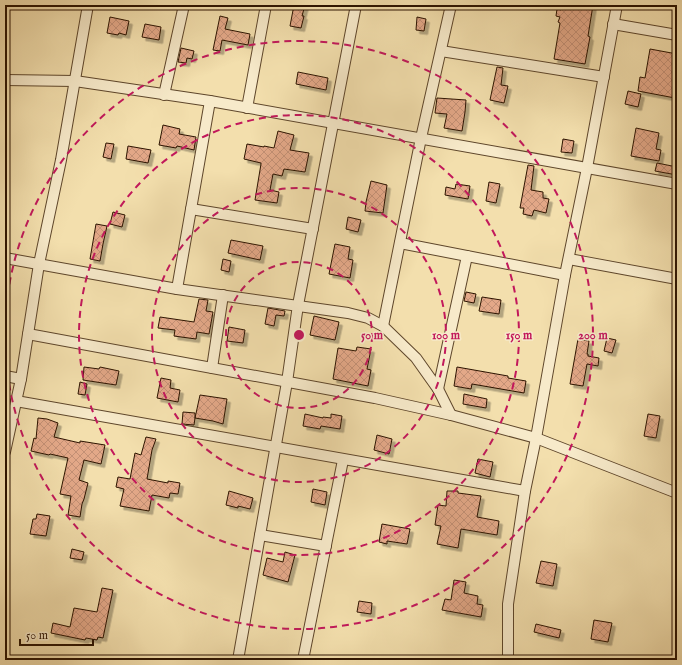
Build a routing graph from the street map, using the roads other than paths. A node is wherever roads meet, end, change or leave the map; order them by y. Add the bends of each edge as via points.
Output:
1 (88, 5) edge
2 (184, 5) edge
3 (266, 5) edge
4 (356, 5) edge
5 (451, 5) edge
6 (617, 5) edge
7 (613, 24) junction
8 (677, 35) edge
9 (441, 51) junction
10 (604, 77) junction
11 (5, 80) edge
12 (75, 81) junction
13 (164, 95) junction
14 (210, 101) junction
15 (247, 108) junction
16 (333, 123) junction
17 (421, 138) junction
18 (587, 168) junction
19 (677, 184) edge
20 (191, 209) junction
21 (312, 229) junction
22 (400, 243) junction
23 (467, 256) junction
24 (5, 258) edge
25 (568, 259) junction
26 (39, 264) junction
27 (565, 275) junction
28 (677, 279) edge
29 (178, 289) junction
30 (224, 296) junction
31 (298, 306) junction
32 (383, 326) junction
33 (28, 334) junction
34 (212, 368) junction
35 (5, 376) edge
36 (21, 379) junction
37 (287, 382) junction
38 (438, 389) junction
39 (16, 401) junction
40 (451, 415) junction
41 (536, 438) junction
42 (276, 447) junction
43 (5, 452) edge
44 (343, 460) junction
45 (524, 491) junction
46 (677, 493) edge
47 (260, 535) junction
48 (326, 546) junction
49 (238, 660) edge
50 (303, 660) edge
51 (508, 660) edge

1 - 12 street
2 - 13 street
3 - 15 street
4 - 16 street
5 - 9 street
6 - 7 street
7 - 8 street
7 - 10 street
9 - 10 street
9 - 17 street
10 - 18 street
11 - 12 street
12 - 13 street
12 - 26 street
13 - 14 street
14 - 15 street
14 - 20 street
15 - 16 street
16 - 17 street
16 - 21 street
17 - 18 street
17 - 22 street
18 - 19 street
18 - 25 street
20 - 21 street
20 - 29 street
21 - 31 street
22 - 23 street
22 - 32 street
23 - 27 street
23 - 38 street
24 - 26 street
25 - 27 street
25 - 28 street
26 - 29 street
26 - 33 street
27 - 41 street
29 - 30 street
30 - 31 street
30 - 34 street
31 - 32 street via 348,313 368,318
31 - 37 street
32 - 38 street via 416,358
33 - 34 street
33 - 36 street
34 - 37 street
35 - 36 street
36 - 39 street
37 - 40 street
37 - 42 street
38 - 40 street
39 - 42 street
39 - 43 street
40 - 41 street
41 - 45 street
41 - 46 street
42 - 44 street
42 - 47 street
44 - 45 street
44 - 48 street
45 - 51 street via 508,604
47 - 48 street
47 - 49 street
48 - 50 street

